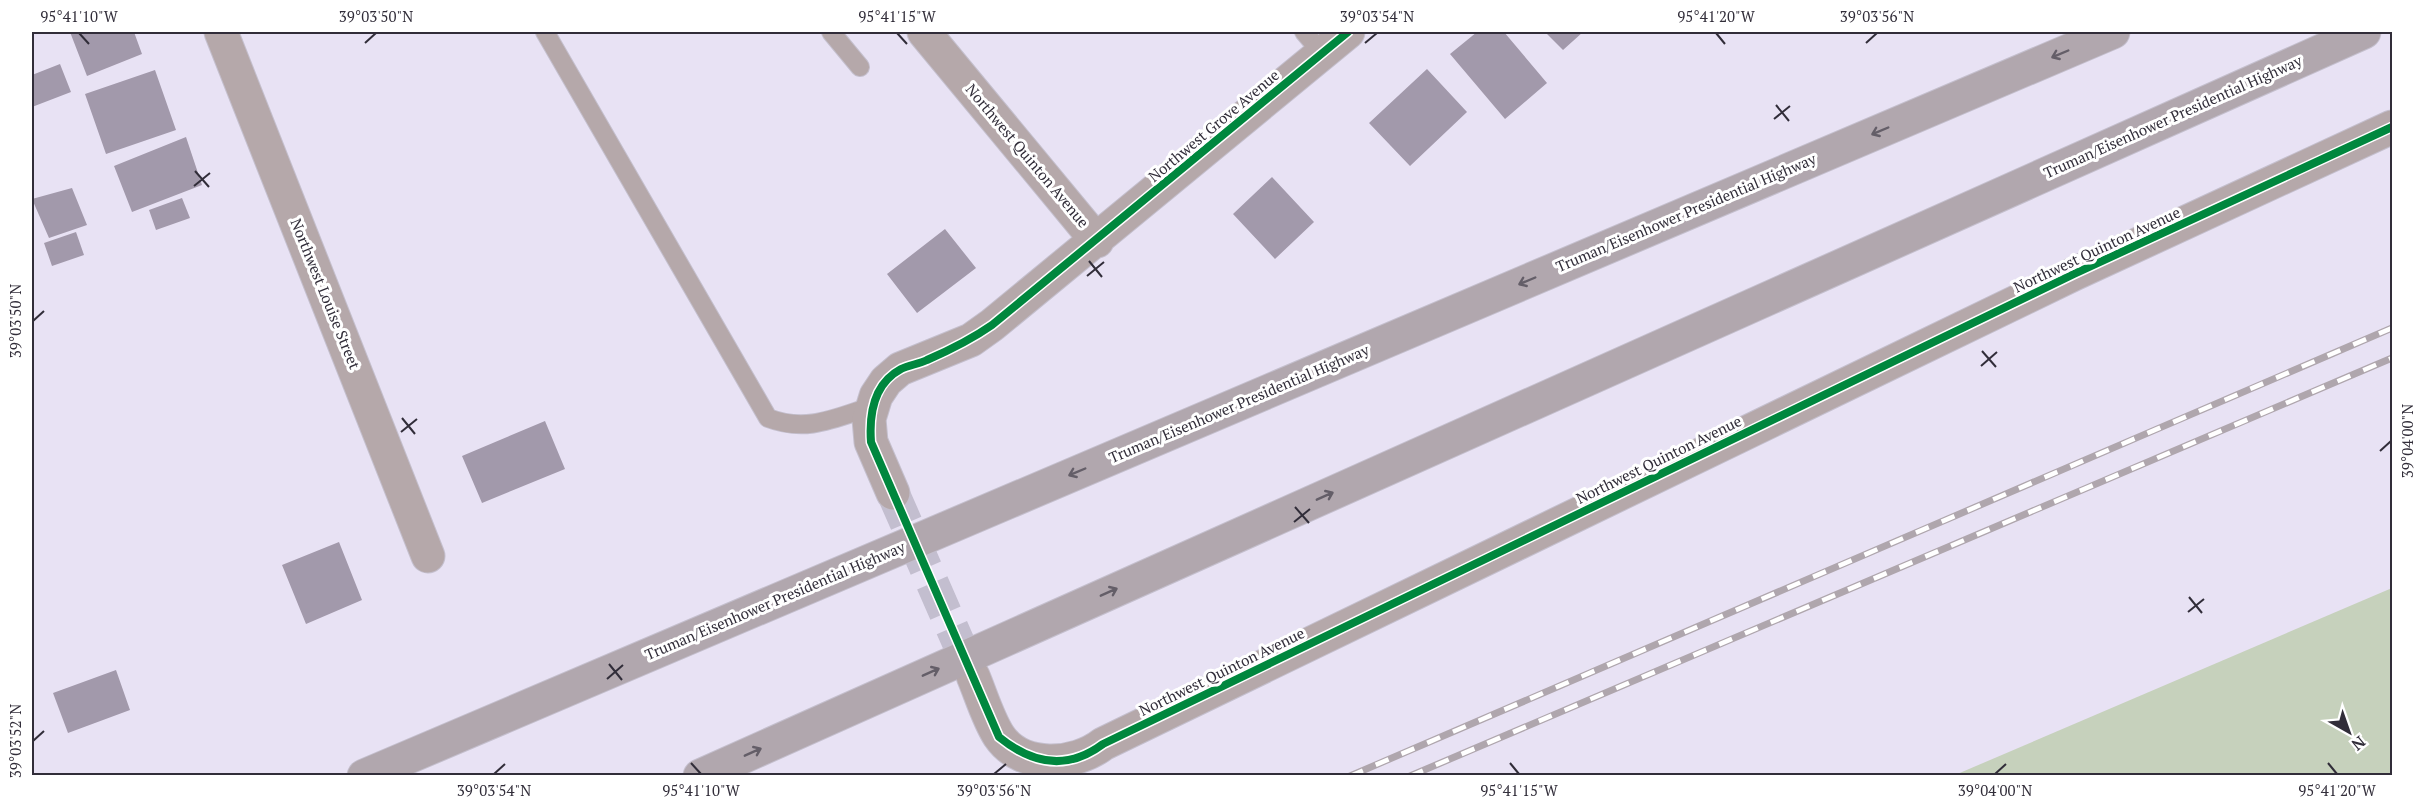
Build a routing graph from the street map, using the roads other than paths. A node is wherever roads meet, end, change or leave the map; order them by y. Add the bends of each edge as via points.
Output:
1 (221, 32) edge
2 (545, 32) edge
3 (831, 32) edge
4 (924, 32) edge
5 (1348, 32) edge
6 (2114, 32) edge
7 (2364, 32) edge
8 (1313, 42) edge
9 (860, 67) dead end
10 (2392, 127) edge
11 (1097, 241) junction
12 (873, 406) junction
13 (893, 493) tunnel mouth
14 (428, 556) dead end
15 (973, 676) tunnel mouth
16 (364, 776) edge
17 (700, 776) edge

1 - 14 street, Northwest Louise Street
2 - 12 lane via 768,418 786,425 808,426
3 - 9 lane
4 - 11 street, Northwest Quinton Avenue
5 - 8 street, Northwest Grove Avenue
6 -> 16 highway, Truman/Eisenhower Presidential Highway
17 -> 7 highway, Truman/Eisenhower Presidential Highway
8 - 11 street, Northwest Grove Avenue
10 - 15 street, Northwest Quinton Avenue via 2053,285 1093,752 1069,760 1037,760 1017,751 999,737
11 - 12 street, Northwest Quinton Avenue via 978,335 900,369 886,381
12 - 13 street, Northwest Quinton Avenue via 869,419 871,442

